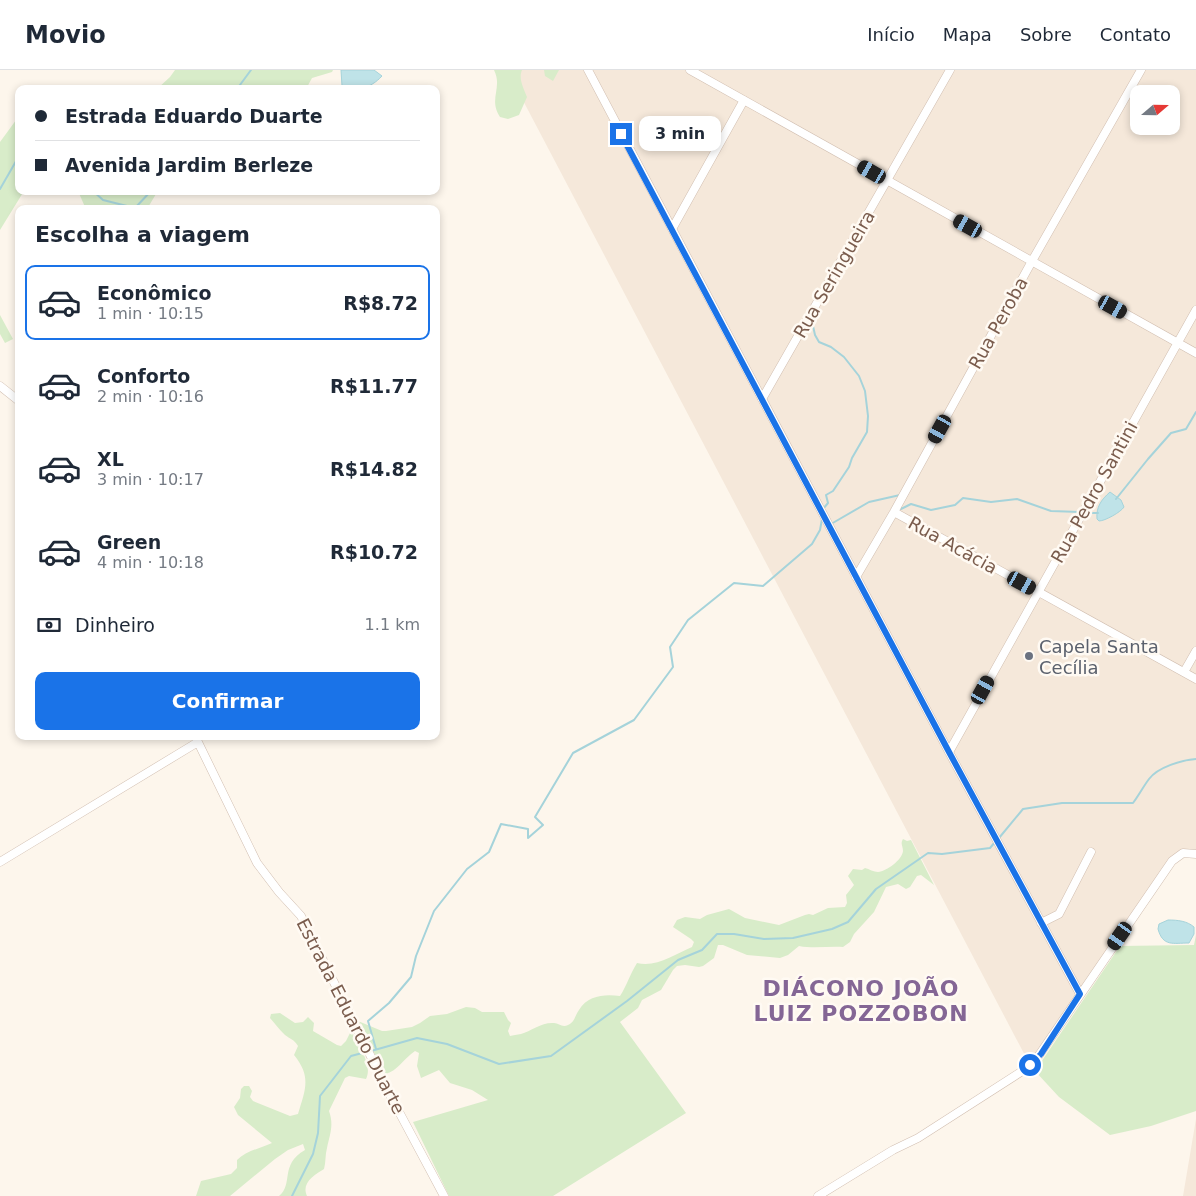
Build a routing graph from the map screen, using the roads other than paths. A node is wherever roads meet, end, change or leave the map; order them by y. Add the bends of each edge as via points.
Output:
1 (588, 70) edge
2 (690, 70) edge
3 (950, 70) edge
4 (1141, 70) edge
5 (744, 100) junction
6 (888, 180) junction
7 (672, 229) junction
8 (1032, 261) junction
9 (1196, 310) edge
10 (1178, 343) junction
11 (1196, 353) edge
12 (0, 386) edge
13 (15, 398) edge
14 (762, 399) junction
15 (894, 512) junction
16 (856, 577) junction
17 (1038, 592) junction
18 (1196, 651) edge
19 (1184, 672) junction
20 (1196, 679) edge
21 (194, 740) edge
22 (196, 740) edge
23 (949, 752) junction
24 (1091, 852) dead end
25 (1196, 854) edge
26 (0, 862) edge
27 (1041, 923) junction
28 (1080, 994) junction
29 (444, 1196) edge
30 (818, 1196) edge

1 - 7 street
2 - 5 street
3 - 6 street, Rua Seringueira
4 - 8 street, Rua Peroba
5 - 6 street
5 - 7 street
6 - 8 street
6 - 14 street, Rua Seringueira
7 - 14 street
8 - 10 street
8 - 15 street, Rua Peroba
9 - 10 street, Rua Pedro Santini
10 - 11 street
10 - 17 street, Rua Pedro Santini
12 - 13 street
14 - 16 street
15 - 16 street, Rua Peroba
15 - 17 street, Rua Acácia
16 - 23 street
17 - 19 street, Rua Acácia
17 - 23 street, Rua Pedro Santini
18 - 19 street
19 - 20 street, Rua Acácia
21 - 26 street
22 - 29 street, Estrada Eduardo Duarte via 257,863 301,916
23 - 27 street
24 - 27 street via 1059,914
25 - 28 street via 1183,853 1172,861
27 - 28 street
28 - 30 street via 1041,1054 1027,1068 918,1138

